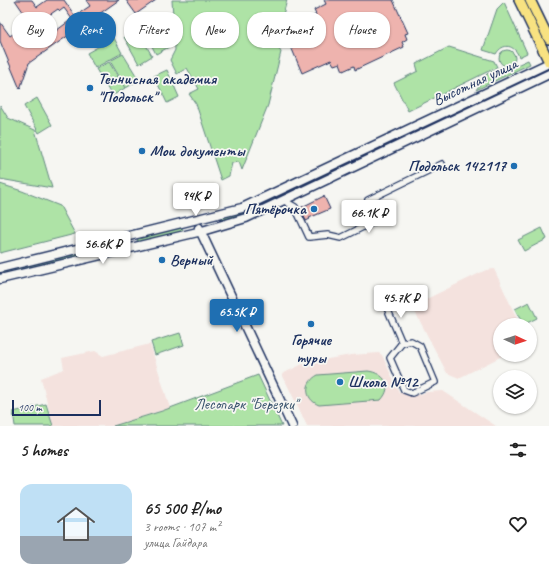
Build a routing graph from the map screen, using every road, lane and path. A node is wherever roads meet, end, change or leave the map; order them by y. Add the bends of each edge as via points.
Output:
1 (519, 0) edge
2 (530, 0) edge
3 (549, 39) edge
4 (549, 63) edge
5 (549, 74) edge
6 (414, 126) junction
7 (418, 135) junction
8 (442, 164) dead end
9 (305, 179) junction
10 (309, 187) junction
11 (283, 200) junction
12 (212, 216) junction
13 (186, 223) junction
14 (202, 231) junction
15 (124, 238) junction
16 (127, 249) junction
17 (0, 268) edge
18 (0, 279) edge
19 (384, 301) dead end
20 (402, 343) junction
21 (292, 426) edge

1 - 4 main road
2 - 3 main road
4 - 6 street, Высотная улица
5 - 7 street, Высотная улица
6 - 7 street
6 - 9 street, Высотная улица
7 - 10 street, Высотная улица
8 - 11 street via 368,200 377,220 341,238 328,235 309,237 295,207
9 - 10 street
9 - 12 street, Высотная улица via 242,208
10 - 11 street, Высотная улица
11 - 14 street, Высотная улица via 246,218
12 - 13 street, Высотная улица
12 - 14 street via 206,220
13 - 14 street via 193,224
13 - 15 street, Высотная улица
14 - 16 street, Высотная улица
14 - 21 street
15 - 16 street
15 - 17 street, Высотная улица
16 - 18 street, Высотная улица
19 - 20 street
20 - 20 street via 410,342 420,346 435,382 412,393 404,390 390,358

